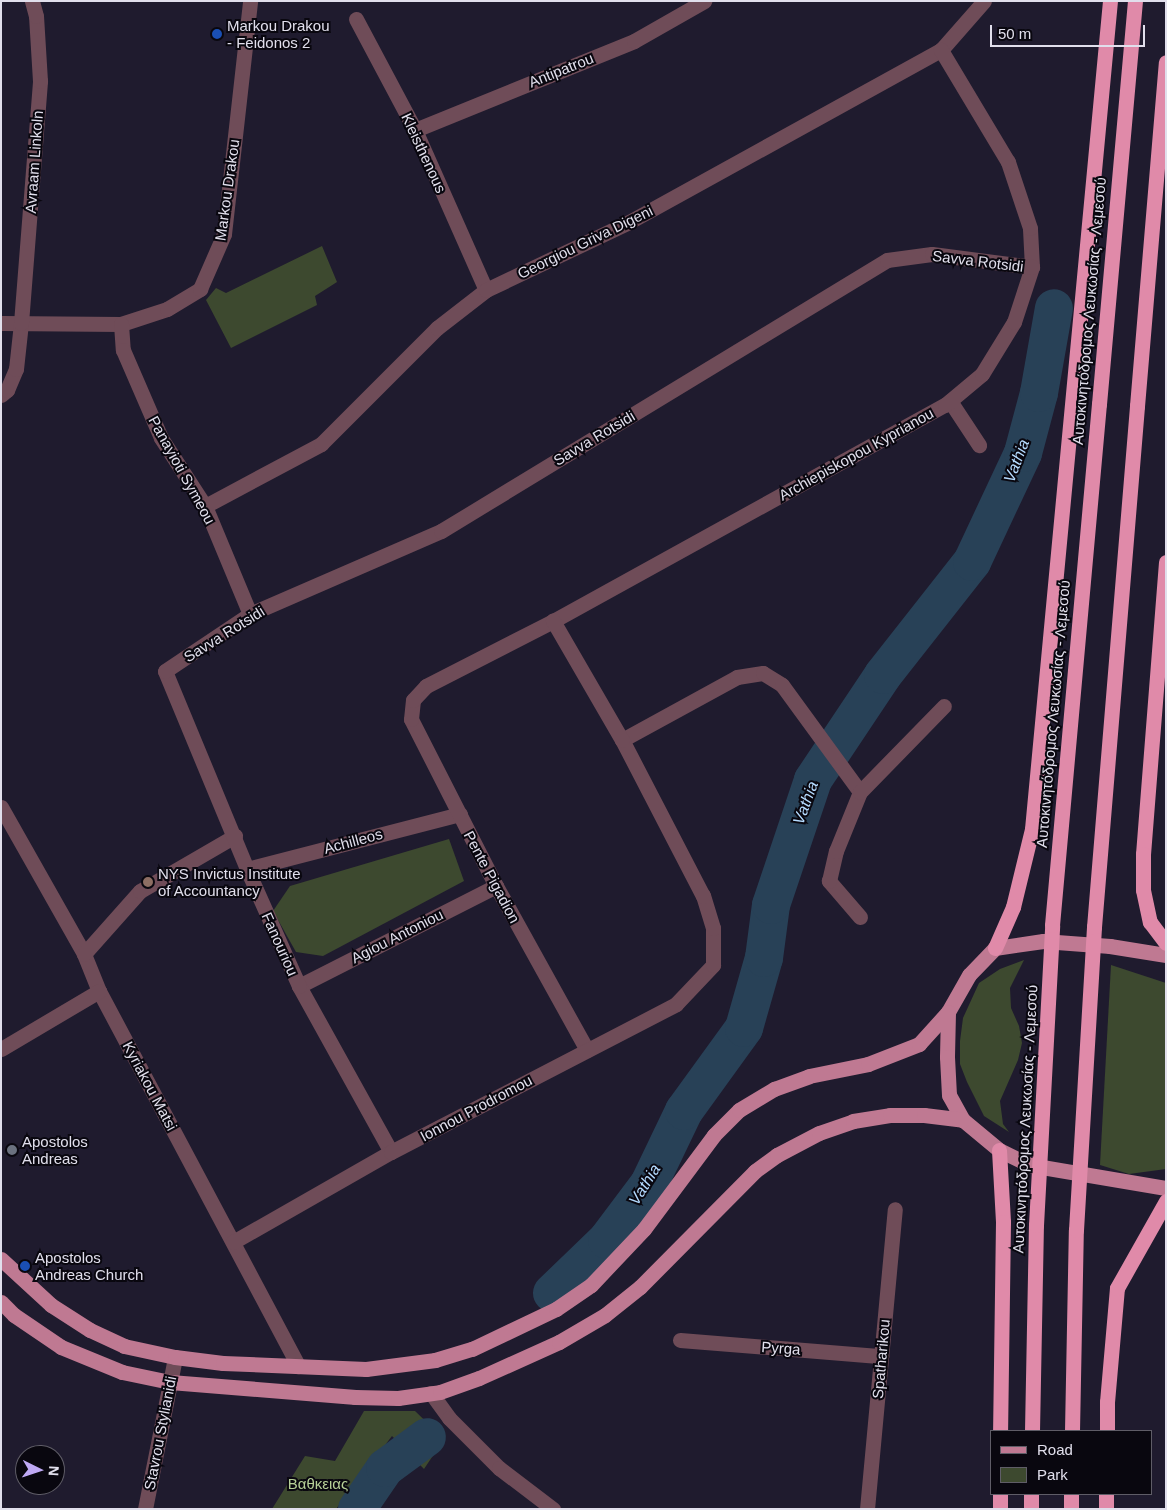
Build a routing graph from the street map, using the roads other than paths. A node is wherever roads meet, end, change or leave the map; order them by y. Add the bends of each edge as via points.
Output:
1 (32, 1) edge
2 (250, 1) edge
3 (704, 1) edge
4 (984, 1) edge
5 (1110, 1) edge
6 (1134, 1) edge
7 (356, 19) dead end
8 (940, 50) junction
9 (1166, 62) edge
10 (415, 130) junction
11 (1032, 267) junction
12 (486, 290) junction
13 (1, 323) edge
14 (21, 323) junction
15 (121, 324) junction
16 (1, 395) edge
17 (950, 401) junction
18 (978, 445) dead end
19 (205, 506) junction
20 (1166, 562) edge
21 (250, 614) junction
22 (553, 621) junction
23 (165, 671) joint
24 (413, 700) joint
25 (944, 706) dead end
26 (622, 740) junction
27 (860, 792) junction
28 (1, 807) edge
29 (460, 814) junction
30 (234, 836) junction
31 (247, 869) junction
32 (496, 886) junction
33 (860, 916) dead end
34 (1166, 944) edge
35 (995, 948) junction
36 (84, 954) junction
37 (1166, 955) edge
38 (299, 986) junction
39 (99, 991) junction
40 (948, 1012) junction
41 (1, 1049) edge
42 (587, 1050) junction
43 (963, 1120) junction
44 (999, 1150) junction
45 (391, 1152) junction
46 (1166, 1188) edge
47 (1166, 1201) edge
48 (895, 1209) dead end
49 (233, 1242) junction
50 (1, 1259) edge
51 (1, 1302) edge
52 (680, 1340) dead end
53 (881, 1356) junction
54 (175, 1357) junction
55 (298, 1366) junction
56 (170, 1382) junction
57 (431, 1393) junction
58 (1000, 1430) edge
59 (1032, 1430) edge
60 (1072, 1430) edge
61 (1106, 1430) edge
62 (1000, 1495) edge
63 (1031, 1495) edge
64 (1071, 1495) edge
65 (1106, 1495) edge
66 (145, 1509) edge
67 (553, 1509) edge
68 (867, 1509) edge
69 (1000, 1509) edge
70 (1031, 1509) edge
71 (1071, 1509) edge
72 (1106, 1509) edge

1 - 14 street, Avraam Linkoln via 40,81
2 - 15 street, Markou Drakou via 224,234 214,262 200,289 166,309
3 - 10 street, Antipatrou via 634,41
4 - 8 street, Georgiou Griva Digeni
5 - 35 highway via 1032,829 1013,907
6 - 59 highway, Αυτοκινητόδρομος Λευκωσίας - Λεμεσού, bridge via 1052,925 1036,1225
7 - 10 street, Kleisthenous
8 - 11 street, Archiepiskopou Kyprianou via 1008,162 1030,228
8 - 12 street, Georgiou Griva Digeni via 629,222
9 - 60 highway, bridge via 1093,947 1076,1230
10 - 12 street, Kleisthenous
11 - 17 street, Archiepiskopou Kyprianou via 1014,322 982,374
11 - 21 street, Savva Rotsidi via 932,254 887,260 441,531
12 - 19 street, Georgiou Griva Digeni via 437,328 321,444
13 - 14 street, Markou Drakou
14 - 15 street, Markou Drakou
14 - 16 street, Avraam Linkoln via 16,369 7,390
15 - 19 street, Panayioti Symeou via 123,350 161,438
17 - 18 street
17 - 22 street, Archiepiskopou Kyprianou
19 - 21 street, Panayioti Symeou
20 - 34 highway via 1143,863 1143,890 1150,922
21 - 23 street, Savva Rotsidi
22 - 24 street, Archiepiskopou Kyprianou via 426,686
22 - 26 street
23 - 30 street, Fanouriou
24 - 29 street, Pente Pigadion via 411,719
25 - 27 street
26 - 27 street via 737,677 763,673 782,685
26 - 42 street, Ionnou Prodromou via 703,896 713,928 713,965 676,1004
27 - 33 street via 836,851 829,881
28 - 36 street, Kyriakou Matsi
29 - 31 street, Achilleos
29 - 32 street, Pente Pigadion
30 - 31 street, Fanouriou
30 - 36 street via 140,891
31 - 38 street, Fanouriou
32 - 38 street, Agiou Antoniou
32 - 42 street, Pente Pigadion
35 - 37 main road via 1043,941 1110,946
35 - 40 main road via 969,975
36 - 39 street, Kyriakou Matsi
38 - 45 street, Fanouriou
39 - 41 street
39 - 49 street, Kyriakou Matsi
40 - 43 main road via 949,1095
40 - 55 main road via 919,1044 868,1064 792,1082 739,1110 714,1135 624,1251 591,1285 556,1309 472,1349 435,1360 366,1370
42 - 45 street, Ionnou Prodromou
43 - 44 main road
43 - 57 main road via 890,1115 853,1121 819,1133 777,1155 755,1171 640,1287 605,1315 559,1342 488,1374
44 - 46 main road via 1030,1165
44 - 58 highway via 1003,1222
45 - 49 street, Ionnou Prodromou
47 - 61 highway via 1117,1288
48 - 53 street, Spatharikou
49 - 55 street, Kyriakou Matsi
50 - 54 main road via 51,1305 90,1330 124,1346
51 - 56 main road via 14,1315 61,1347 122,1372
52 - 53 street, Pyrga
53 - 68 street, Spatharikou
54 - 55 main road
54 - 56 street, Stavrou Stylianidi
56 - 57 main road via 355,1397 398,1398
56 - 66 street, Stavrou Stylianidi
57 - 67 street via 449,1418 499,1468
62 - 69 highway
63 - 70 highway
64 - 71 highway
65 - 72 highway

